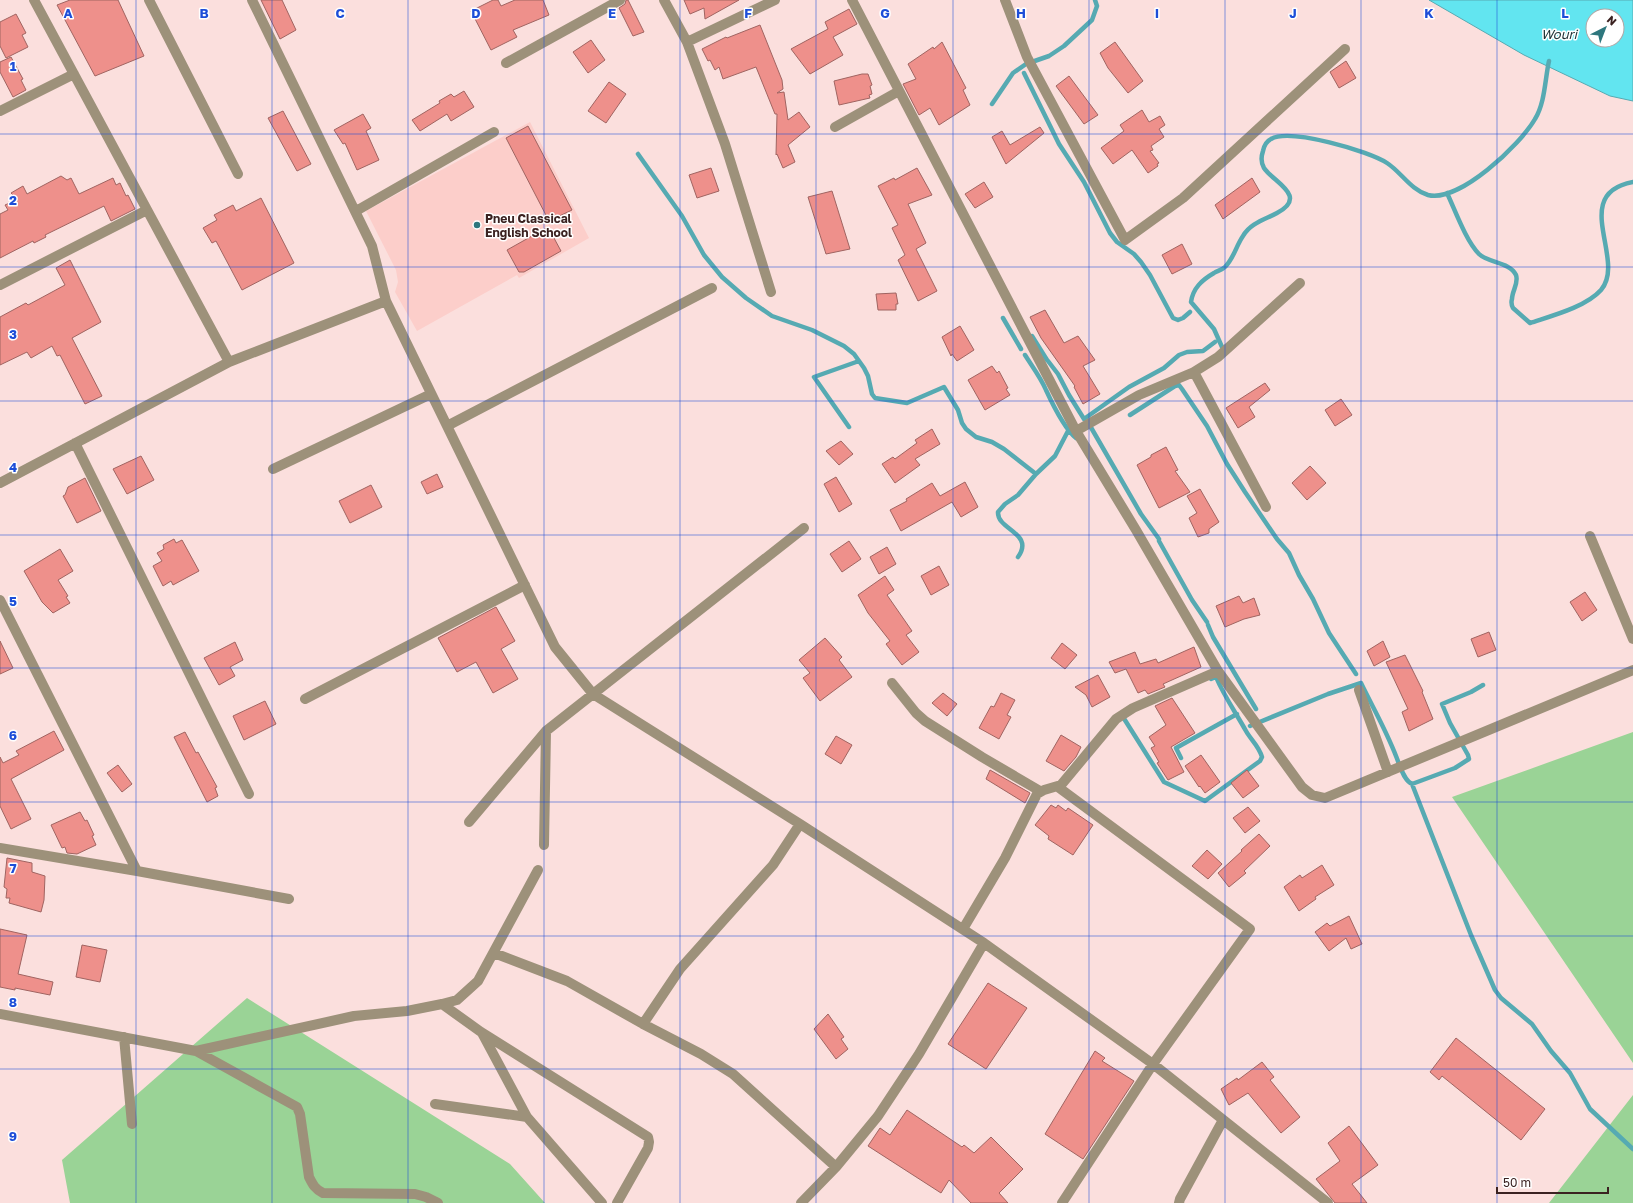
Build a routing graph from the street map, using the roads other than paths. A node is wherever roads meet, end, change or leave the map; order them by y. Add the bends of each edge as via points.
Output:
1 (34, 0) edge
2 (150, 0) edge
3 (252, 0) edge
4 (620, 0) edge
5 (664, 0) edge
6 (775, 0) edge
7 (852, 0) edge
8 (1005, 0) edge
9 (687, 42) junction
10 (1345, 49) dead end
11 (506, 63) dead end
12 (74, 74) junction
13 (899, 91) junction
14 (0, 111) edge
15 (835, 127) dead end
16 (494, 132) dead end
17 (238, 174) dead end
18 (147, 210) junction
19 (356, 211) junction
20 (1300, 283) dead end
21 (0, 285) edge
22 (712, 288) dead end
23 (771, 292) dead end
24 (386, 301) junction
25 (229, 362) junction
26 (1194, 372) junction
27 (431, 394) junction
28 (447, 426) junction
29 (1076, 431) junction
30 (75, 443) junction
31 (273, 469) dead end
32 (0, 483) edge
33 (1266, 507) dead end
34 (804, 528) dead end
35 (1590, 536) dead end
36 (525, 585) junction
37 (0, 600) edge
38 (1633, 639) edge
39 (1633, 670) edge
40 (1218, 671) junction
41 (892, 683) dead end
42 (1359, 690) dead end
43 (593, 694) junction
44 (305, 699) dead end
45 (546, 731) junction
46 (1388, 772) junction
47 (1058, 787) junction
48 (1040, 791) junction
49 (249, 794) dead end
50 (469, 822) dead end
51 (800, 824) junction
52 (544, 845) dead end
53 (0, 848) edge
54 (538, 870) dead end
55 (137, 871) junction
56 (289, 899) dead end
57 (963, 929) junction
58 (984, 943) junction
59 (494, 953) junction
60 (442, 1004) junction
61 (0, 1014) edge
62 (643, 1024) junction
63 (481, 1032) junction
64 (124, 1037) junction
65 (196, 1050) junction
66 (1153, 1064) junction
67 (435, 1104) dead end
68 (527, 1117) junction
69 (1223, 1120) junction
70 (132, 1124) dead end
71 (836, 1167) junction
72 (438, 1203) edge
73 (602, 1203) edge
74 (617, 1203) edge
75 (801, 1203) edge
76 (1062, 1203) edge
77 (1179, 1203) edge
78 (1328, 1203) edge

1 - 12 street
2 - 17 street
3 - 19 street
4 - 11 street
5 - 9 street
6 - 9 street
7 - 13 street
8 - 10 street via 1027,57 1125,240 1183,198
9 - 23 street via 725,144
12 - 14 street
12 - 18 street
13 - 15 street
13 - 29 street
16 - 19 street
18 - 21 street
18 - 25 street
19 - 24 street via 372,246
20 - 26 street via 1218,357
22 - 28 street
24 - 25 street
24 - 27 street
25 - 30 street
26 - 29 street via 1139,395
26 - 33 street
27 - 28 street
27 - 31 street
28 - 36 street
29 - 40 street
30 - 32 street
30 - 49 street
34 - 43 street
35 - 38 street
36 - 43 street via 555,647
36 - 44 street
37 - 55 street
39 - 46 street
40 - 46 street via 1302,787 1312,796 1325,798
40 - 47 street via 1134,708 1116,719
41 - 48 street via 916,713 925,720
42 - 46 street
43 - 45 street
43 - 51 street
45 - 50 street
45 - 52 street
47 - 48 street
47 - 66 street via 1250,929
48 - 57 street via 1005,858
51 - 57 street
51 - 62 street via 773,865 680,969
53 - 55 street
54 - 59 street
55 - 56 street
57 - 58 street
58 - 66 street
58 - 71 street via 919,1054 878,1116
59 - 60 street via 478,981 457,1000
59 - 62 street via 567,980
60 - 63 street
60 - 65 street via 407,1011 354,1016
61 - 64 street
62 - 71 street via 733,1074
63 - 68 street
63 - 74 street via 648,1137 648,1148
64 - 65 street
64 - 70 street
65 - 72 street via 297,1107 309,1177 318,1191 415,1194
66 - 69 street
66 - 76 street
67 - 68 street
68 - 73 street
69 - 77 street
69 - 78 street
71 - 75 street

